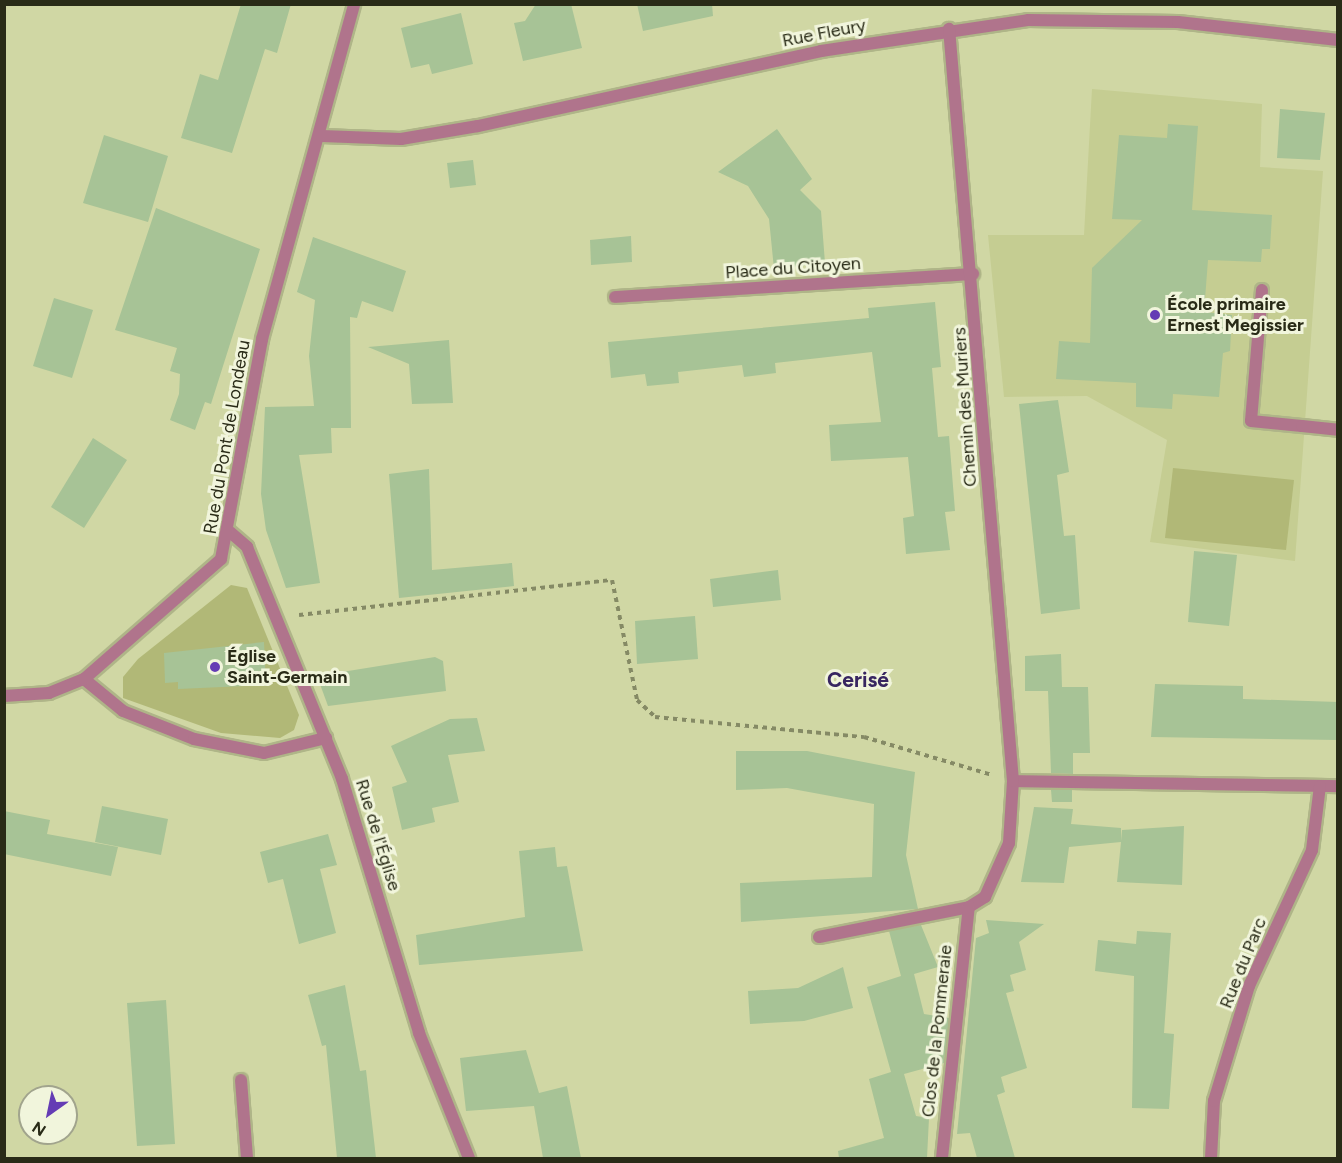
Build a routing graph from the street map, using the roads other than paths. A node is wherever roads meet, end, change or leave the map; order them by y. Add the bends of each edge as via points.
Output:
1 (354, 4) edge
2 (949, 29) junction
3 (1338, 40) edge
4 (322, 136) junction
5 (973, 274) junction
6 (1262, 290) dead end
7 (615, 297) dead end
8 (1338, 430) edge
9 (230, 532) junction
10 (84, 679) junction
11 (4, 696) edge
12 (326, 738) junction
13 (1013, 781) junction
14 (1320, 786) junction
15 (1338, 786) edge
16 (969, 907) junction
17 (819, 938) dead end
18 (241, 1080) dead end
19 (247, 1158) edge
20 (469, 1158) edge
21 (942, 1158) edge
22 (1210, 1158) edge

1 - 4 street, Rue du Pont de Londeau
2 - 3 street, Rue Fleury via 1028,20 1178,22
2 - 4 street, Rue Fleury via 820,51 478,126 401,139
2 - 5 street, Chemin des Muriers
4 - 9 street, Rue du Pont de Londeau via 262,339
5 - 7 street, Place du Citoyen
5 - 13 street, Chemin des Muriers
6 - 8 street via 1251,421
9 - 10 street, Rue du Pont de Londeau via 221,559 204,578
9 - 12 street, Rue de l'Église via 247,548
10 - 11 street, Rue du Pont de Londeau via 49,693
10 - 12 street via 123,711 194,740 264,753
12 - 20 street, Rue de l'Église via 419,1034
13 - 14 street
13 - 16 street via 1009,843 1000,871 985,897
14 - 15 street
14 - 22 street, Rue du Parc via 1312,850 1249,986 1214,1101
16 - 17 street
16 - 21 street, Clos de la Pommeraie
18 - 19 street

